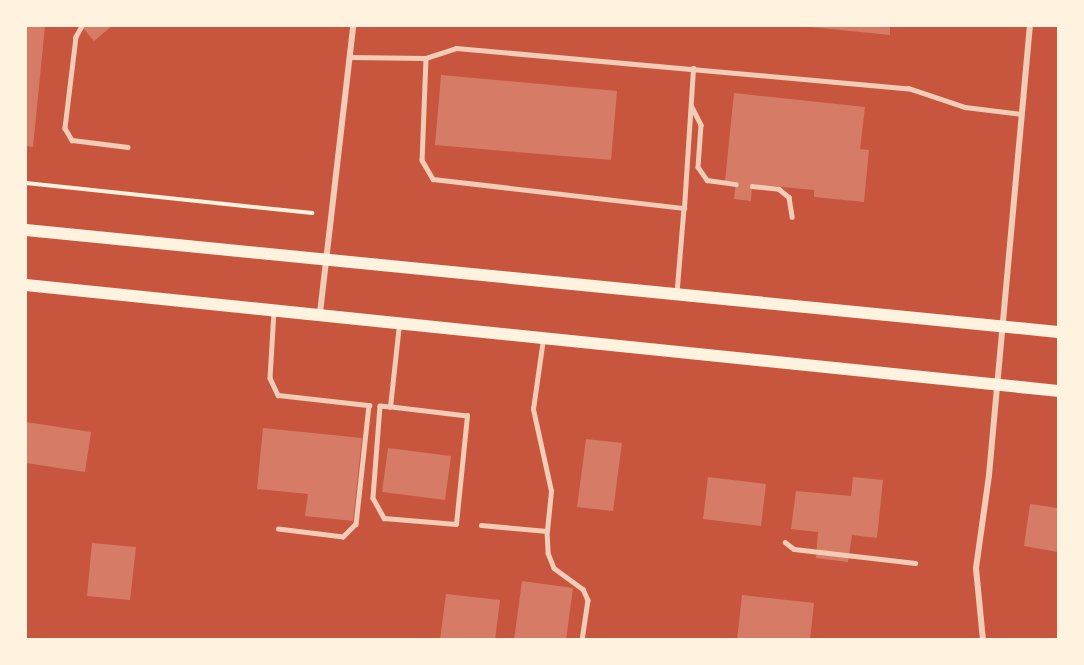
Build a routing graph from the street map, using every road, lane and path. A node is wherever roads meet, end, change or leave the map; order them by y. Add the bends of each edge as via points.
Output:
1 (82, 26) edge
2 (352, 26) edge
3 (1030, 26) edge
4 (350, 57) junction
5 (426, 58) junction
6 (693, 68) junction
7 (691, 104) junction
8 (1022, 114) junction
9 (128, 147) dead end
10 (26, 183) edge
11 (735, 184) dead end
12 (752, 186) dead end
13 (684, 208) junction
14 (312, 213) dead end
15 (792, 217) dead end
16 (26, 230) edge
17 (326, 259) junction
18 (26, 285) edge
19 (677, 294) junction
20 (274, 308) junction
21 (320, 313) junction
22 (399, 321) junction
23 (1003, 327) junction
24 (1059, 332) edge
25 (544, 336) junction
26 (998, 384) junction
27 (1059, 391) edge
28 (390, 407) junction
29 (481, 525) dead end
30 (278, 529) dead end
31 (547, 531) junction
32 (785, 542) dead end
33 (915, 563) dead end
34 (582, 639) edge
35 (983, 639) edge

1 - 9 lane via 76,37 65,128 72,140
2 - 4 street
3 - 8 street
4 - 5 lane
4 - 17 street
5 - 6 lane via 456,48
5 - 13 lane via 422,160 433,179
6 - 7 lane
6 - 8 lane via 908,88 965,107
7 - 11 lane via 701,125 698,168 707,180
7 - 13 lane
8 - 23 street
10 - 14 path
12 - 15 lane via 784,193 789,197
13 - 19 lane
16 - 17 main road
17 - 19 main road
17 - 21 street
18 - 20 main road
19 - 23 main road
20 - 21 main road
20 - 30 lane via 270,378 278,395 369,405 356,524 343,537
21 - 22 main road
22 - 25 main road
22 - 28 lane
23 - 24 main road
23 - 26 street
25 - 26 main road
25 - 31 lane via 533,409 551,491
26 - 27 main road
26 - 35 street via 976,568
28 - 28 lane via 467,416 456,524 384,518 373,498 380,406
29 - 31 lane
31 - 34 lane via 548,553 554,568 583,589 588,600
32 - 33 lane via 794,549

